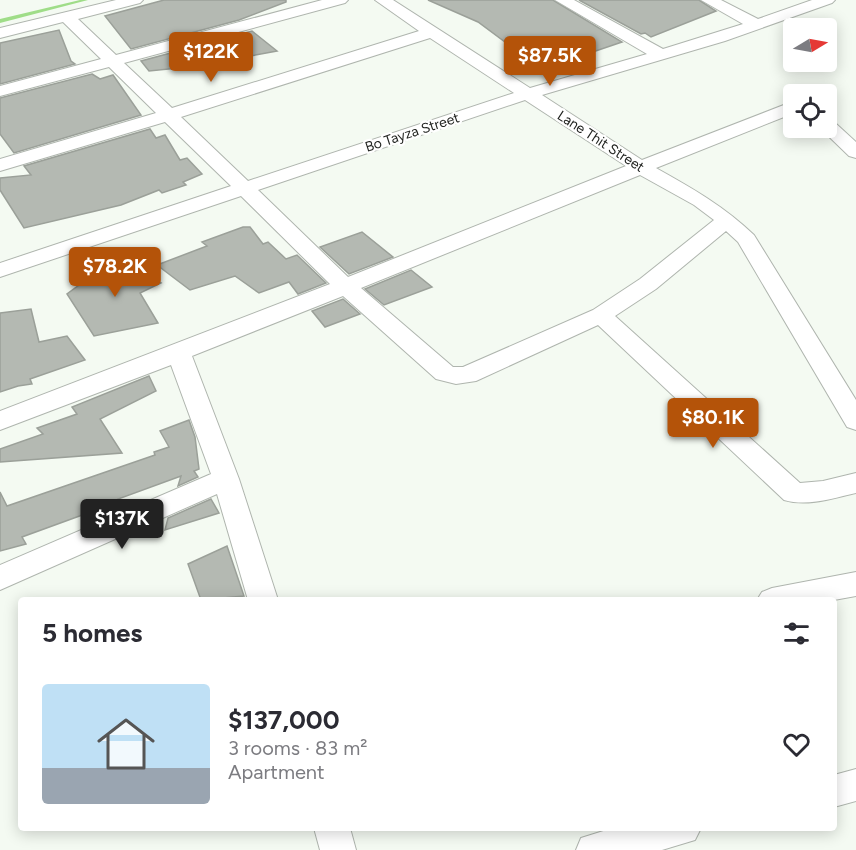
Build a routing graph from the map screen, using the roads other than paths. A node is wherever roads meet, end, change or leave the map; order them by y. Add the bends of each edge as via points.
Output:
1 (135, 0) edge
2 (340, 0) edge
3 (383, 0) edge
4 (563, 0) edge
5 (709, 0) edge
6 (827, 0) edge
7 (68, 17) junction
8 (758, 25) junction
9 (432, 32) junction
10 (0, 33) edge
11 (661, 55) junction
12 (112, 60) junction
13 (0, 91) edge
14 (527, 94) junction
15 (783, 110) edge
16 (169, 115) junction
17 (760, 119) junction
18 (783, 120) edge
19 (837, 134) edge
20 (856, 152) edge
21 (0, 165) edge
22 (640, 167) junction
23 (244, 188) junction
24 (727, 220) junction
25 (0, 270) edge
26 (345, 286) junction
27 (601, 315) junction
28 (179, 353) junction
29 (0, 421) edge
30 (856, 421) edge
31 (226, 479) junction
32 (856, 483) edge
33 (0, 578) edge
34 (856, 584) edge
35 (262, 597) edge
36 (788, 597) edge
37 (856, 785) edge
38 (837, 790) edge
39 (333, 831) edge
40 (671, 831) edge
41 (338, 850) edge
42 (594, 850) edge

1 - 7 street
2 - 12 street
3 - 9 street, Lane Thit Street
4 - 11 street
5 - 8 street
6 - 8 street, Bo Tayza Street
7 - 10 street
7 - 12 street
8 - 11 street, Bo Tayza Street
9 - 14 street, Lane Thit Street
9 - 16 street
11 - 14 street, Bo Tayza Street
12 - 13 street
12 - 16 street
14 - 22 street, Lane Thit Street
14 - 23 street, Bo Tayza Street
15 - 17 street
16 - 21 street
16 - 23 street
17 - 18 street
17 - 22 street
19 - 20 street
22 - 24 street, Lane Thit Street
22 - 26 street
23 - 25 street, Bo Tayza Street
23 - 26 street
24 - 27 street via 648,284
24 - 30 street, Lane Thit Street via 747,239
26 - 27 street via 445,373 456,376 467,375
26 - 28 street
27 - 32 street via 794,493
28 - 29 street
28 - 31 street
31 - 33 street
31 - 35 street
34 - 36 street
37 - 38 street
39 - 41 street
40 - 42 street

